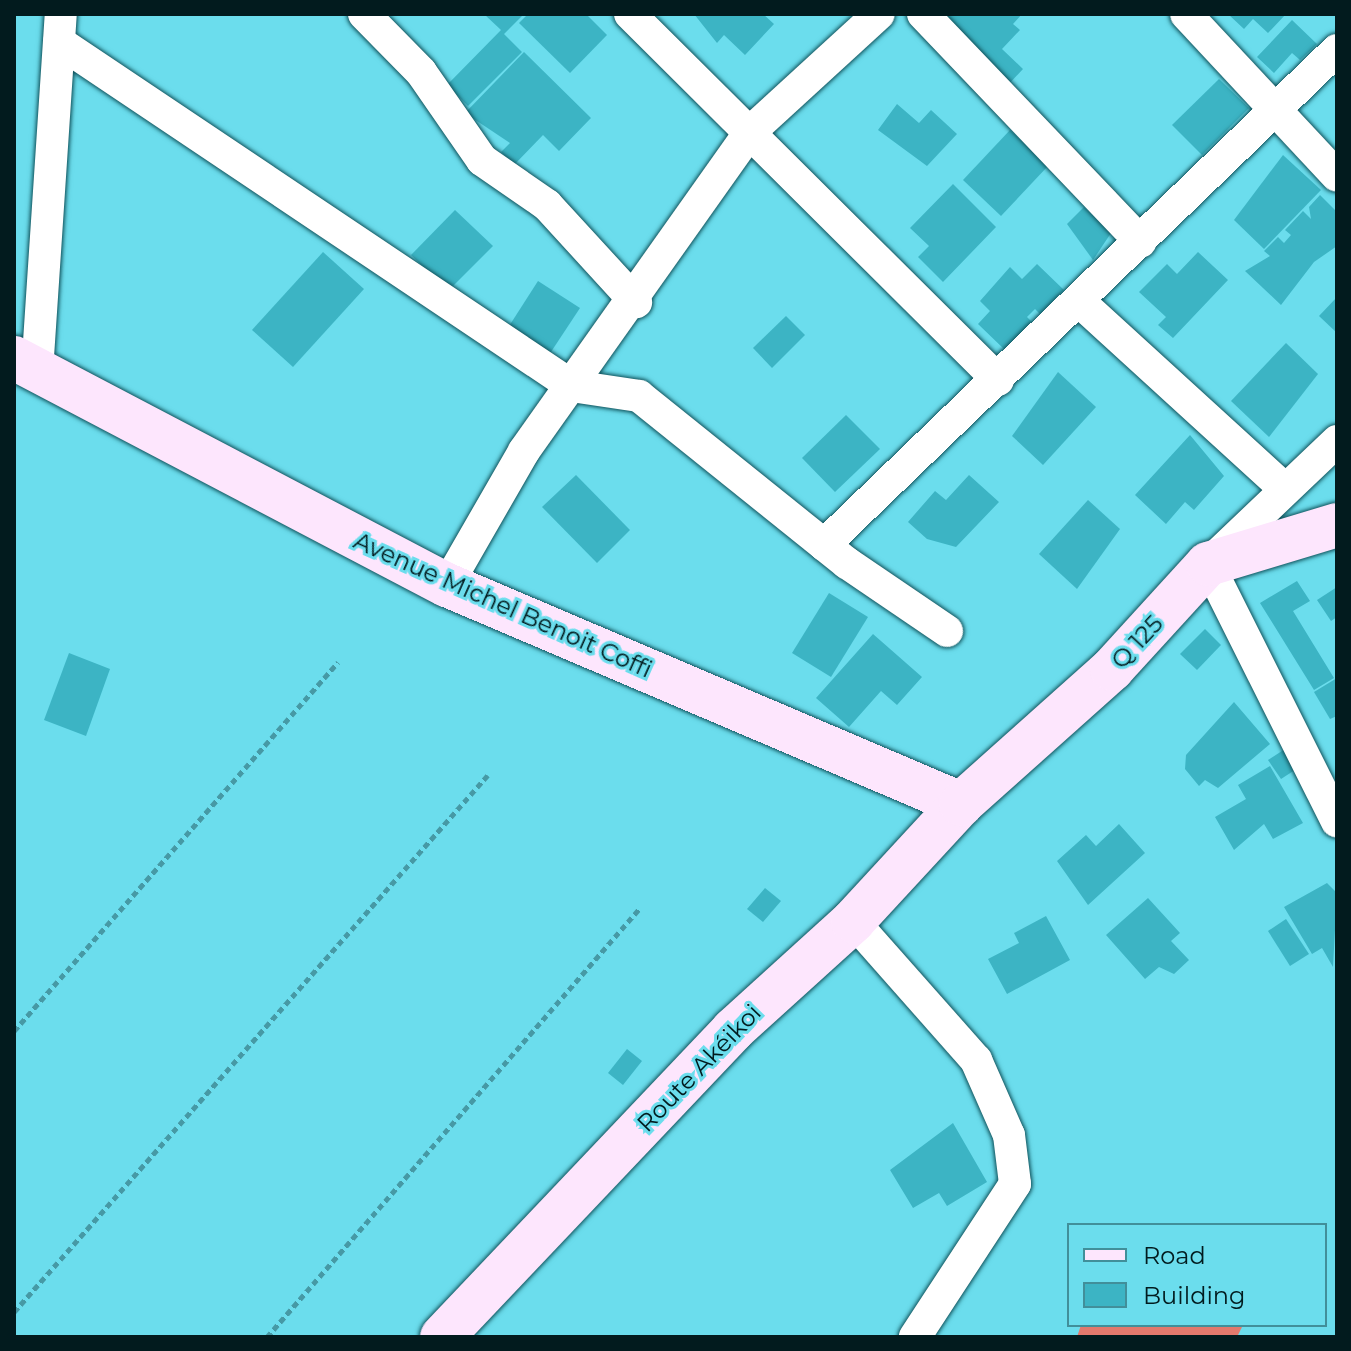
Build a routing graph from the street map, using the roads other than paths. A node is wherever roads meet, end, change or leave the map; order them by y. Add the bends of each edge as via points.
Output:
1 (364, 14) edge
2 (630, 14) edge
3 (879, 14) edge
4 (923, 14) edge
5 (1186, 14) edge
6 (60, 28) edge
7 (1337, 50) edge
8 (1277, 105) junction
9 (749, 133) junction
10 (1337, 176) edge
11 (1141, 242) junction
12 (636, 302) junction
13 (1080, 302) junction
14 (25, 365) edge
15 (998, 380) junction
16 (572, 386) junction
17 (1337, 441) edge
18 (1285, 489) junction
19 (1337, 525) edge
20 (824, 545) junction
21 (1208, 564) junction
22 (447, 585) junction
23 (947, 631) dead end
24 (961, 804) junction
25 (1337, 822) edge
26 (853, 921) junction
27 (442, 1337) edge
28 (915, 1337) edge

1 - 12 street via 421,72 482,160 547,205
2 - 9 street
3 - 9 street
4 - 11 street
5 - 8 street
6 - 14 street
6 - 16 street
7 - 8 street
8 - 10 street
8 - 11 street
9 - 12 street
9 - 15 street
11 - 13 street
12 - 16 street
13 - 15 street
13 - 18 street
14 - 22 street, Avenue Michel Benoit Coffi
15 - 20 street
16 - 20 street via 639,396
16 - 22 street via 524,451
17 - 18 street
18 - 21 street
19 - 21 street
20 - 23 street
21 - 24 street, Q 125 via 1112,669
21 - 25 street
22 - 24 street, Avenue Michel Benoit Coffi
24 - 26 street, Route Akéikoi
26 - 27 street, Route Akéikoi via 733,1030
26 - 28 street via 976,1060 1009,1135 1015,1184

